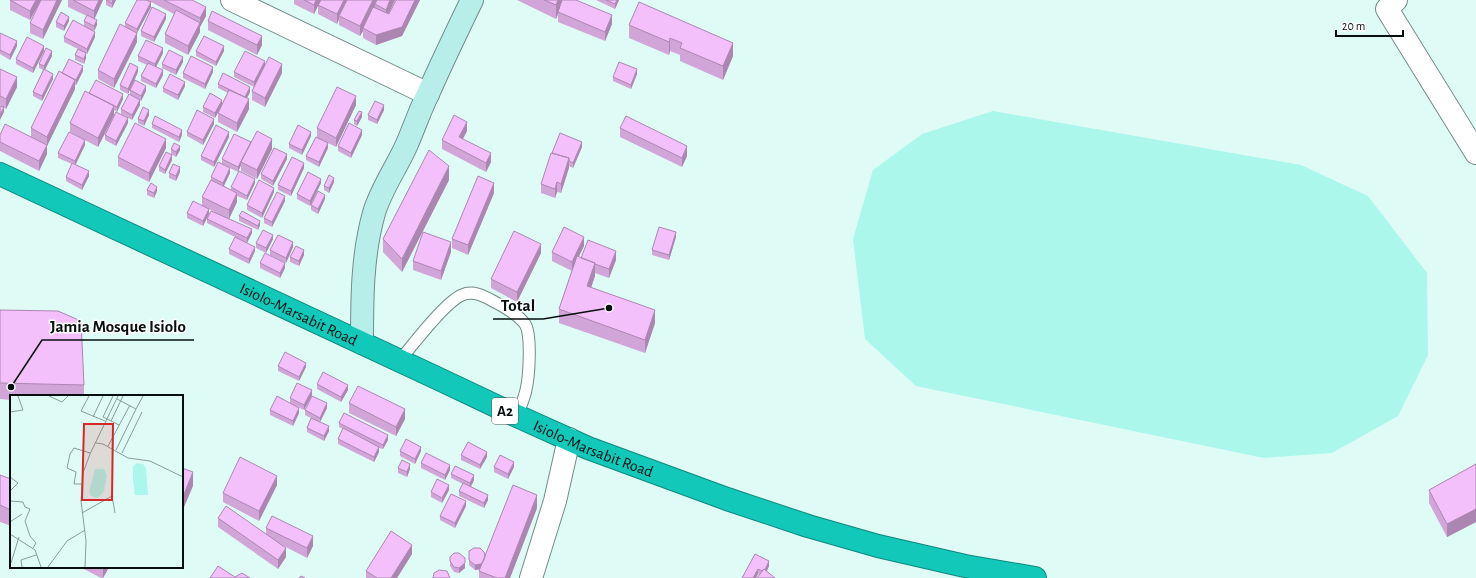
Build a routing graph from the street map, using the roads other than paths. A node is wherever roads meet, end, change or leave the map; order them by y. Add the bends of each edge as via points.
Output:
1 (232, 0) edge
2 (472, 0) edge
3 (1396, 0) edge
4 (428, 94) junction
5 (1476, 153) edge
6 (0, 174) edge
7 (362, 343) junction
8 (399, 361) junction
9 (516, 416) junction
10 (569, 439) junction
11 (531, 578) edge
12 (1035, 578) edge

1 - 4 street
2 - 4 street
3 - 5 street via 1387,9
4 - 7 street via 374,212 368,240
6 - 7 highway, Isiolo-Marsabit Road / A2
7 - 8 highway, Isiolo-Marsabit Road / A2
8 - 9 highway, Isiolo-Marsabit Road / A2
8 - 9 lane via 455,299 471,293 484,297 517,316 528,329 526,389
9 - 10 highway, Isiolo-Marsabit Road / A2
10 - 11 street via 555,501
10 - 12 highway, Isiolo-Marsabit Road / A2 via 726,499 808,526 878,546 965,566

